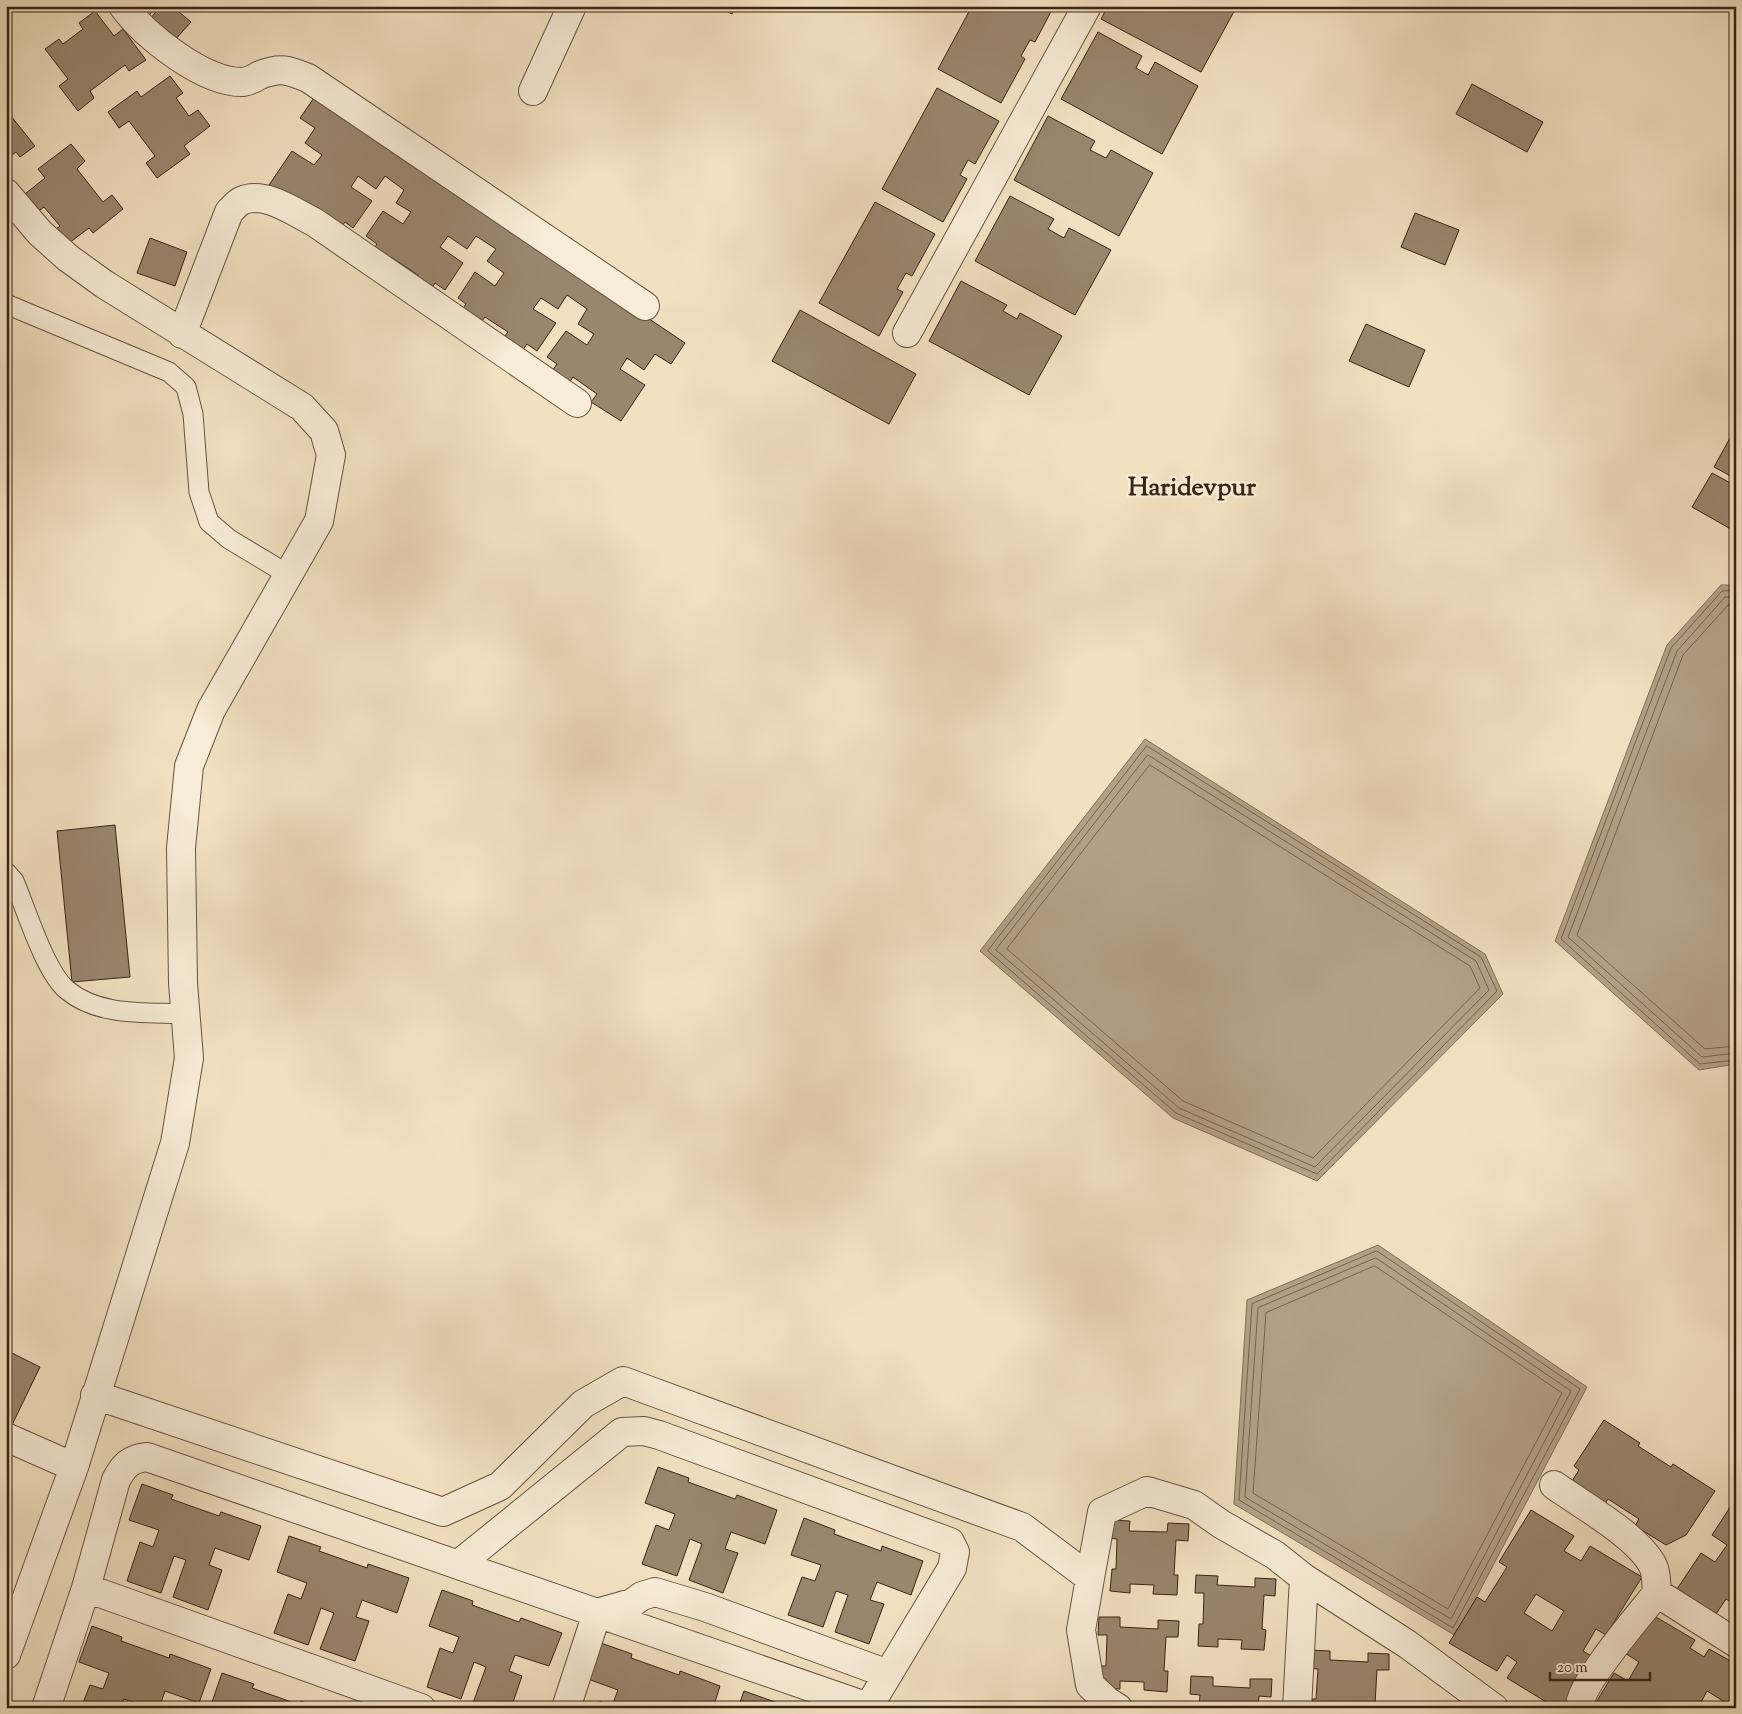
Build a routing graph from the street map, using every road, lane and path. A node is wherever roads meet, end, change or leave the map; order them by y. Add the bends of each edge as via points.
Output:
1 (123, 6) edge
2 (572, 6) edge
3 (1087, 6) edge
4 (532, 91) dead end
5 (6, 193) edge
6 (6, 304) edge
7 (645, 306) dead end
8 (907, 333) dead end
9 (182, 334) junction
10 (577, 403) dead end
11 (287, 574) junction
12 (6, 872) edge
13 (186, 1014) junction
14 (95, 1395) junction
15 (6, 1437) edge
16 (74, 1467) junction
17 (1554, 1485) dead end
18 (459, 1564) junction
19 (1090, 1578) junction
20 (1304, 1578) junction
21 (86, 1588) junction
22 (1657, 1593) junction
23 (597, 1613) junction
24 (1736, 1643) edge
25 (6, 1655) edge
26 (888, 1674) junction
27 (870, 1707) edge
28 (46, 1708) edge
29 (421, 1708) edge
30 (566, 1708) edge
31 (1118, 1708) edge
32 (1297, 1708) edge
33 (1494, 1708) edge
34 (1580, 1708) edge

1 - 7 street via 147,34 187,63 216,76 245,82 275,70 288,70 308,78
2 - 4 street
3 - 8 street
5 - 9 street via 40,233 68,258
6 - 11 lane via 169,372 186,387 193,414 199,492 210,522 229,539
9 - 10 street via 229,212 241,201 258,199 279,204 314,222
9 - 11 street via 302,407 324,431 331,455 320,520
11 - 13 street via 210,710 189,766 181,848
12 - 13 lane via 14,881 52,971 67,990 91,1003 122,1012
13 - 14 street via 189,1058 175,1143
14 - 16 street
14 - 19 street via 443,1512 500,1486 583,1404 623,1380 1022,1527
15 - 16 street
16 - 25 street
17 - 22 street via 1647,1555 1654,1569
18 - 21 street via 147,1457 133,1459 122,1467
18 - 23 street
18 - 26 street via 622,1432 659,1435 950,1542 955,1552 952,1568
19 - 20 street via 1102,1512 1147,1491 1194,1505 1275,1555
19 - 31 street via 1081,1630 1090,1685
20 - 32 street
20 - 33 street via 1407,1644
21 - 28 street
21 - 29 street
22 - 24 street
22 - 34 street via 1596,1673 1585,1691
23 - 26 street via 632,1603 655,1592
23 - 27 street
23 - 30 street
26 - 27 street

